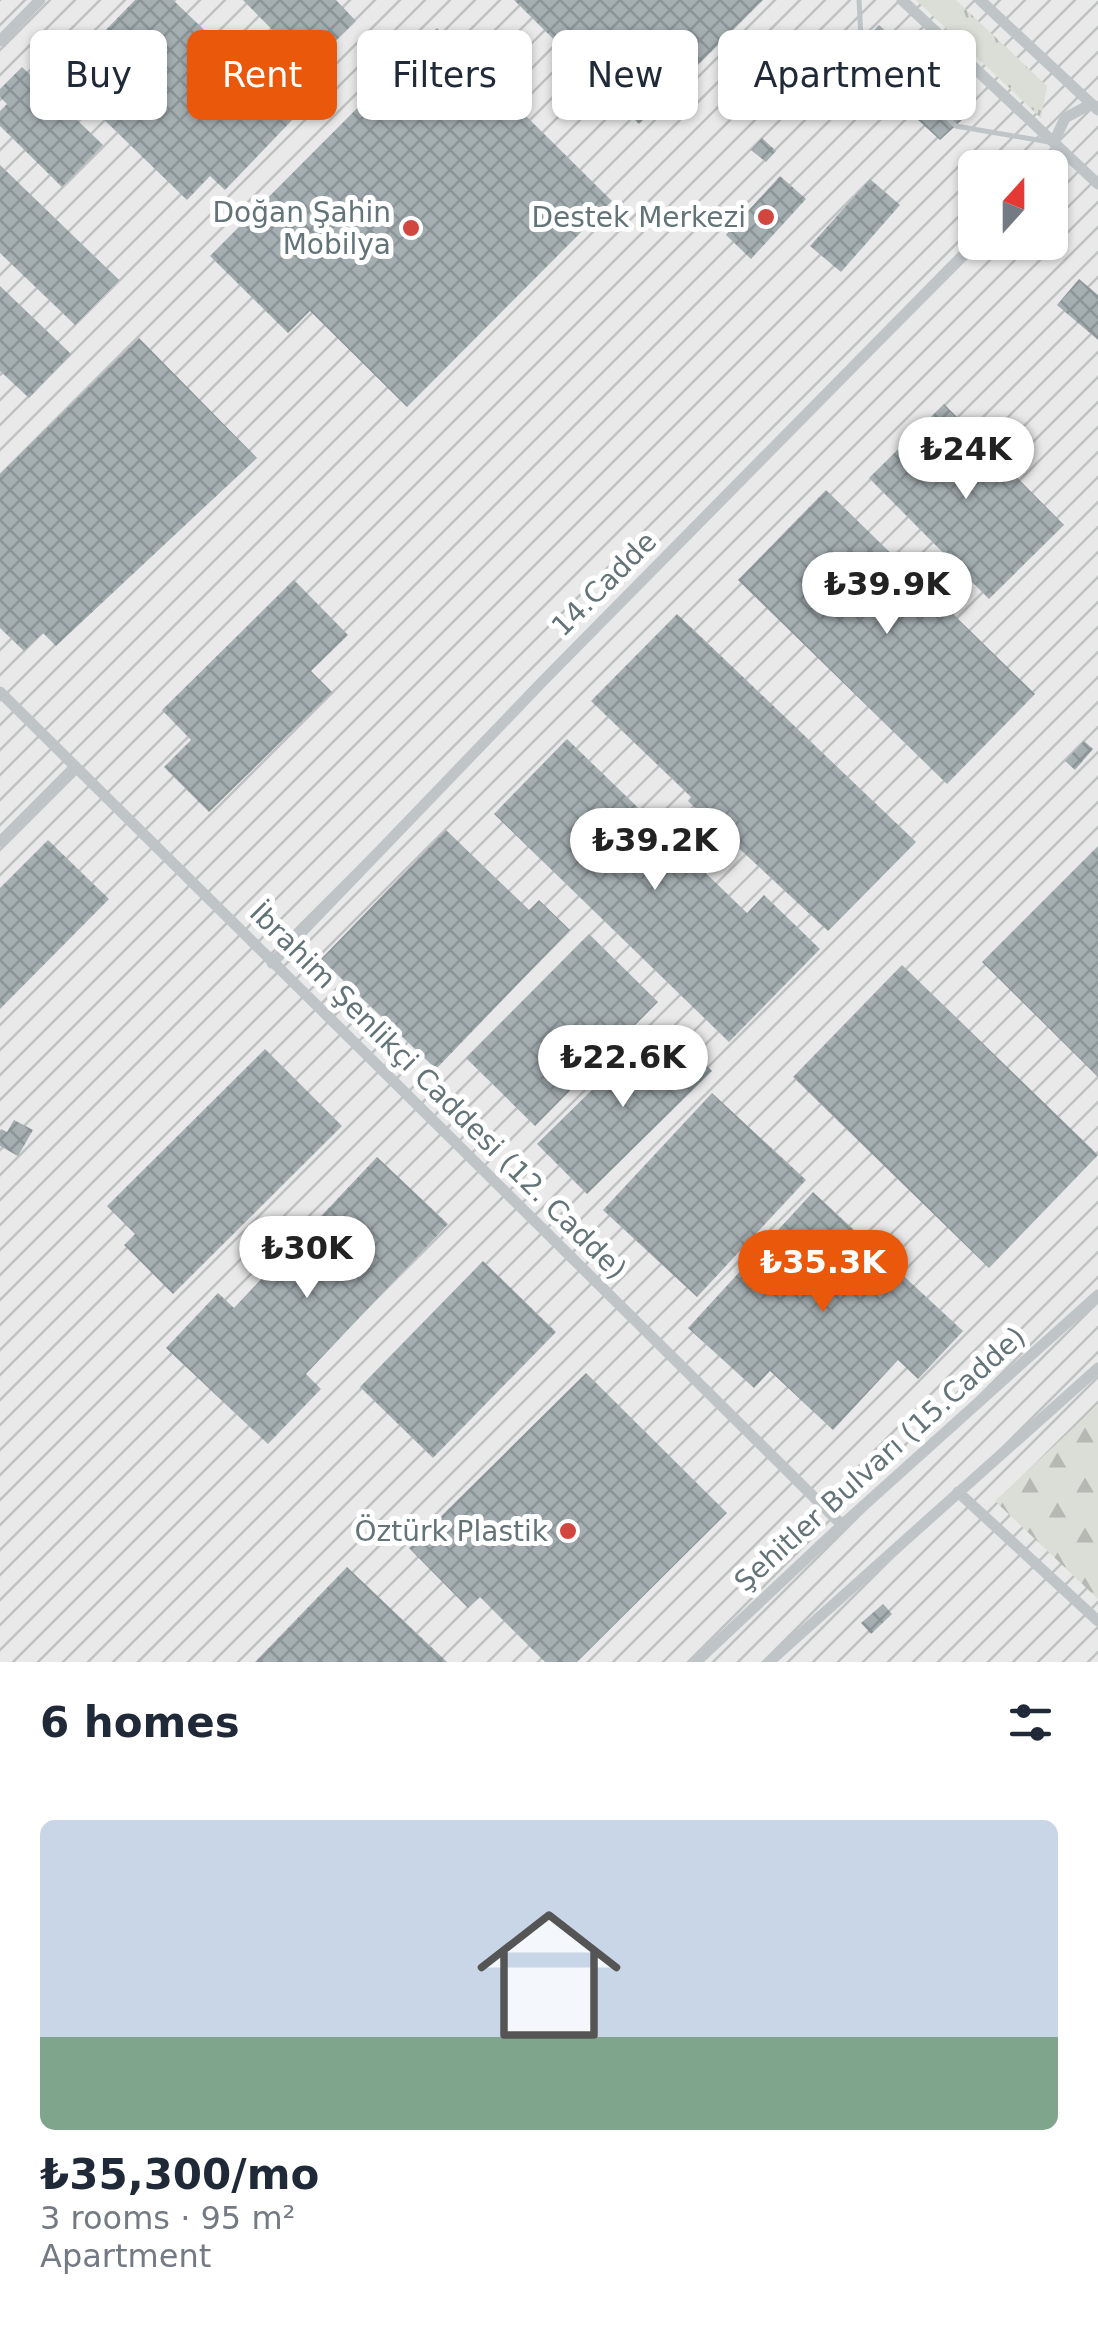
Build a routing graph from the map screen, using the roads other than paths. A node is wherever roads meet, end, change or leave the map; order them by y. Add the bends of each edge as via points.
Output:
1 (40, 0) edge
2 (859, 0) edge
3 (902, 0) edge
4 (980, 0) edge
5 (0, 41) edge
6 (1096, 108) edge
7 (1054, 142) junction
8 (1062, 150) edge
9 (1068, 155) edge
10 (1092, 170) edge
11 (1098, 184) edge
12 (958, 260) edge
13 (0, 692) edge
14 (75, 767) junction
15 (0, 842) edge
16 (272, 963) junction
17 (1098, 1295) edge
18 (1098, 1368) edge
19 (958, 1492) junction
20 (842, 1525) junction
21 (1098, 1621) edge
22 (696, 1662) edge
23 (769, 1662) edge

1 - 5 street
2 - 7 lane via 861,38 956,126
3 - 7 street
4 - 6 street
6 - 7 street via 1065,118
7 - 8 street
9 - 10 street
10 - 11 street
12 - 16 street, 14.Cadde
13 - 14 street, İbrahim Şenlikçi Caddesi (12. Cadde)
14 - 15 street
14 - 16 street, İbrahim Şenlikçi Caddesi (12. Cadde)
16 - 20 street, İbrahim Şenlikçi Caddesi (12. Cadde)
17 - 20 street, Şehitler Bulvarı (15.Cadde)
18 - 19 street
19 - 21 street
19 - 23 street
20 - 22 street, Şehitler Bulvarı (15.Cadde)

